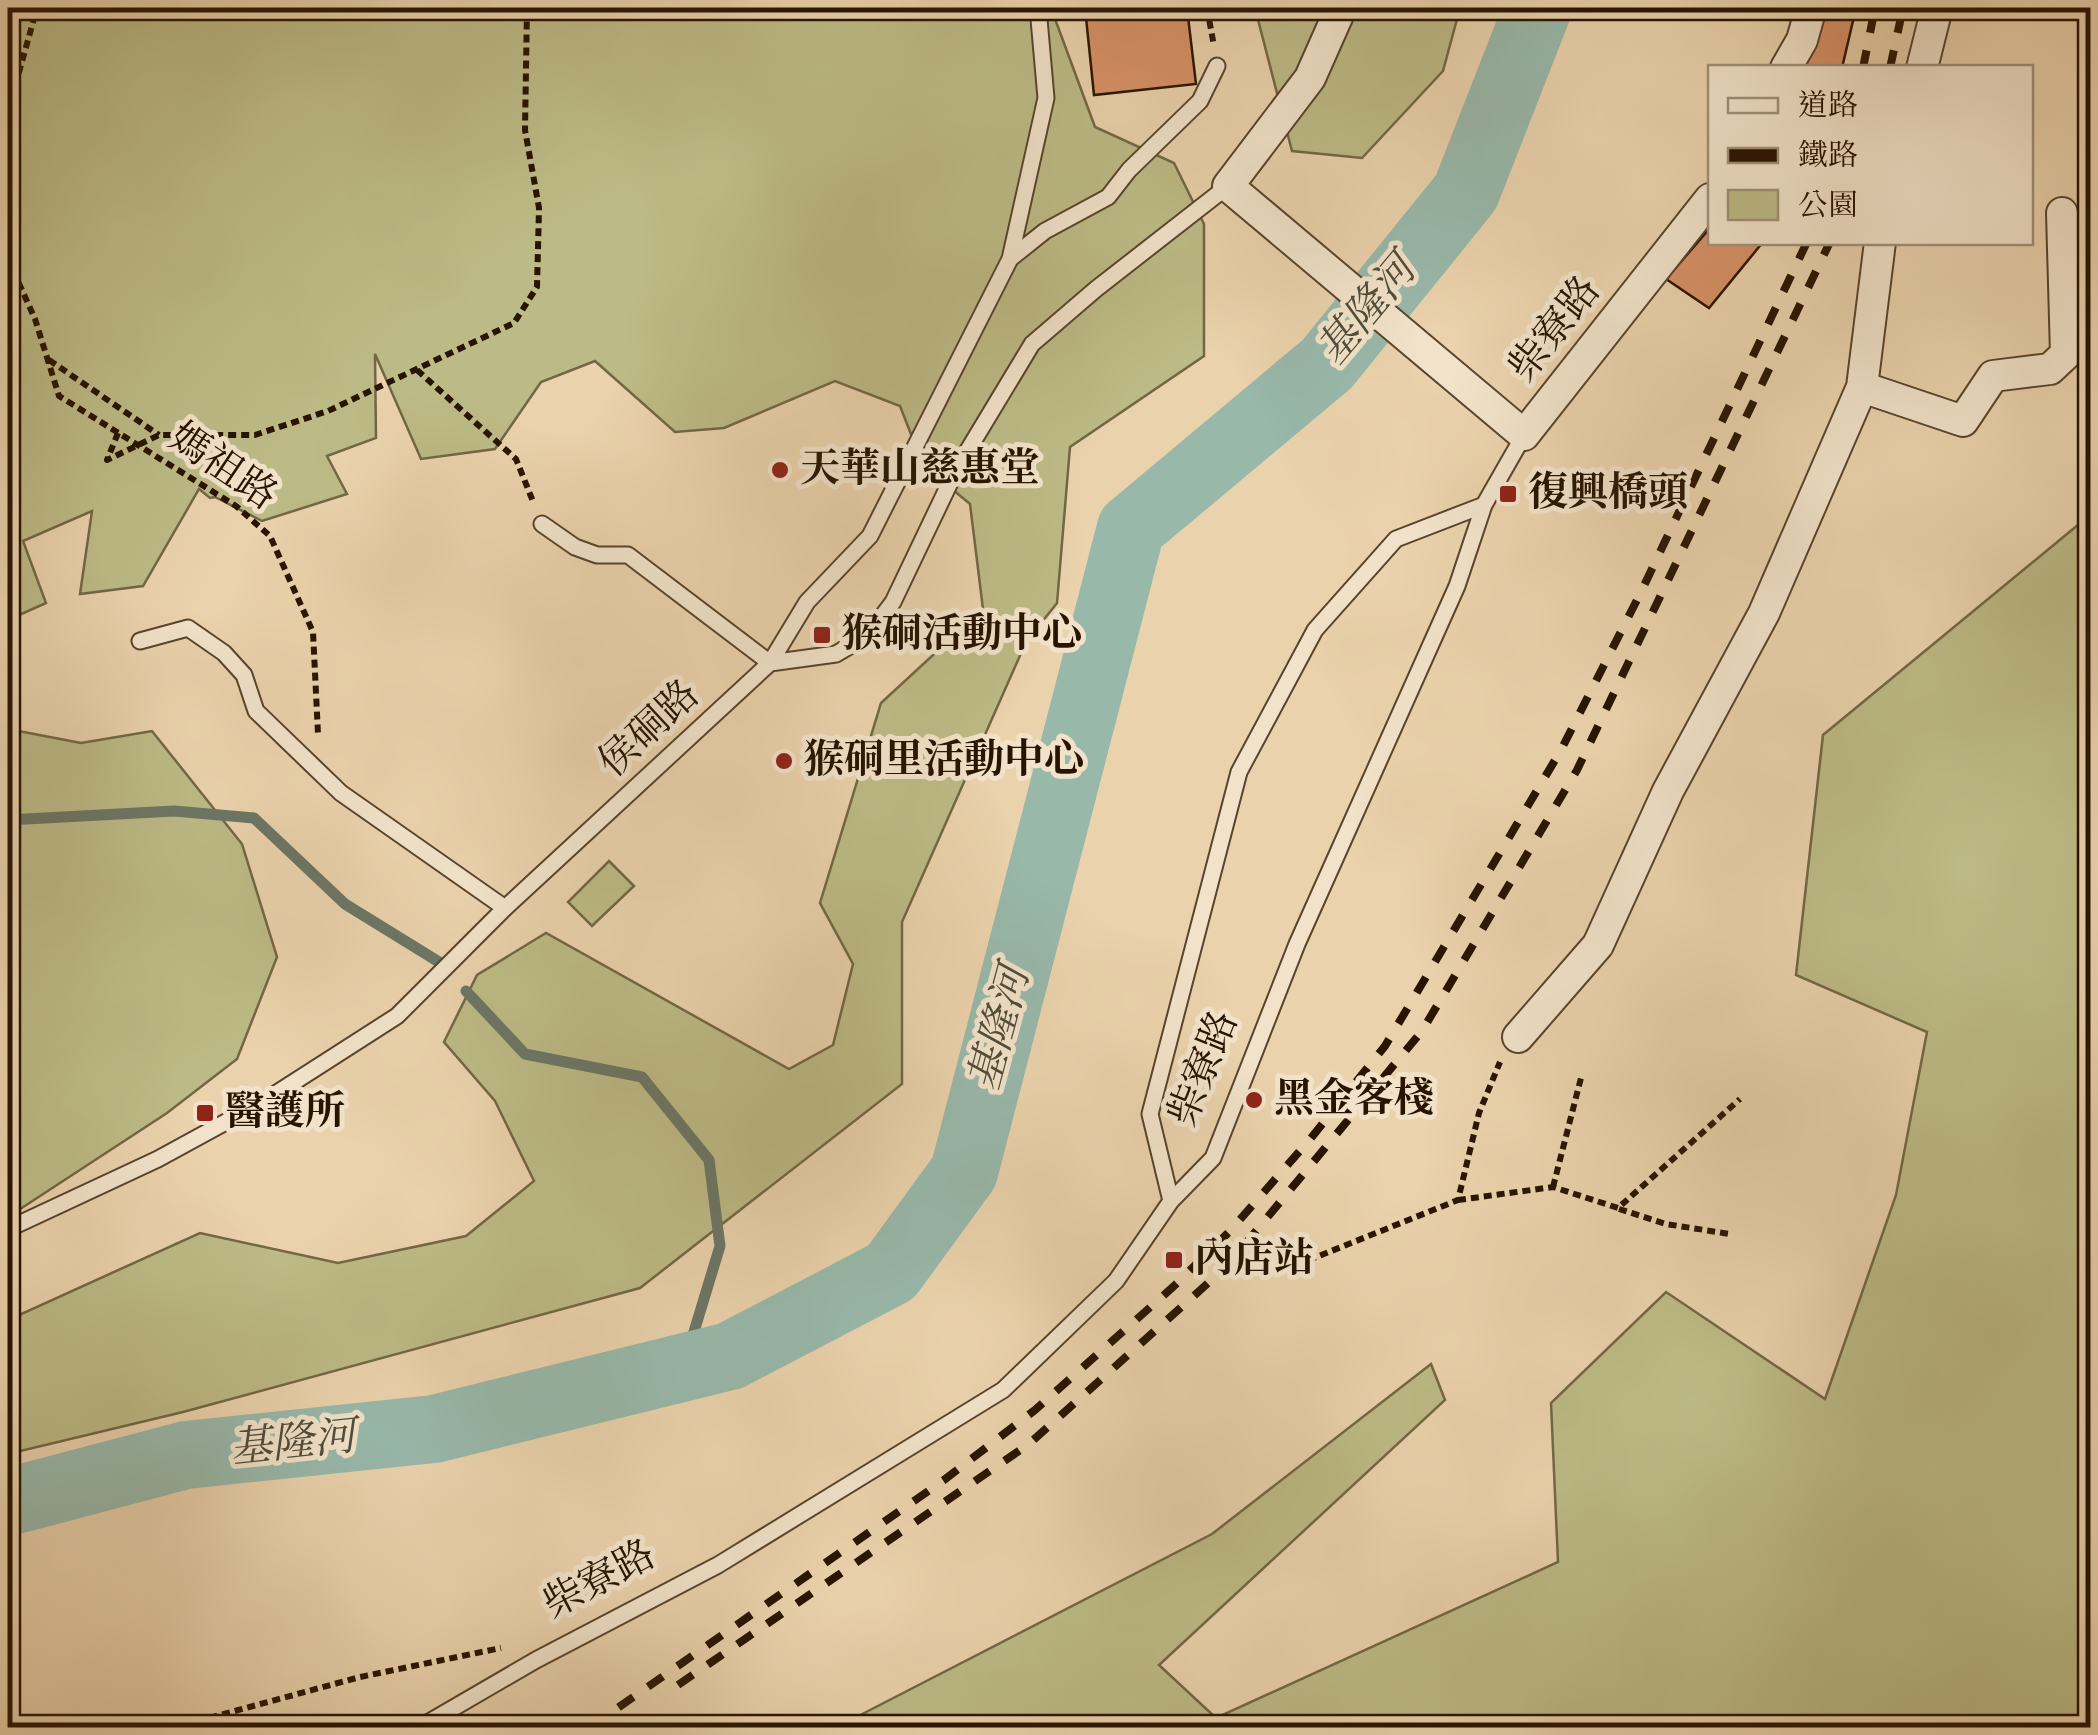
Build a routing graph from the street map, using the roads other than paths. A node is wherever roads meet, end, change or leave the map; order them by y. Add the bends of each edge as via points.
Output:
1 (1038, 8) edge
2 (1341, 8) edge
3 (1812, 8) edge
4 (1937, 8) edge
5 (1788, 65) edge
6 (1923, 65) edge
7 (1217, 66) road end
8 (1228, 186) junction
9 (1708, 201) edge
10 (2062, 213) dead end
11 (1880, 245) edge
12 (1010, 258) junction
13 (1862, 387) junction
14 (1524, 435) junction
15 (1484, 505) junction
16 (542, 524) road end
17 (140, 641) dead end
18 (770, 663) junction
19 (505, 908) junction
20 (1518, 1037) road end
21 (1171, 1201) junction
22 (8, 1229) edge
23 (418, 1728) edge

1 - 12 lane via 1046,98
2 - 8 street via 1310,78
3 - 5 street
4 - 6 street
7 - 12 lane via 1200,102 1108,197
8 - 14 street
8 - 18 lane via 1032,344 956,470 893,602 868,635 836,654
9 - 14 street, 柴寮路
10 - 13 street via 2066,354 2050,369 1992,376 1963,421
11 - 13 street
12 - 18 lane, 侯硐路 via 870,536 808,602
13 - 20 street via 1764,612 1668,790 1598,945
14 - 15 lane, 柴寮路
15 - 21 lane, 柴寮路 via 1457,586 1297,944 1213,1158
15 - 21 lane via 1396,539 1314,630 1240,772 1150,1114
16 - 18 lane via 575,548 628,556
17 - 19 lane via 188,628 224,653 244,675 256,711 341,793
18 - 19 lane, 侯硐路
19 - 22 lane, 侯硐路 via 397,1016 331,1060 158,1159
21 - 23 lane, 柴寮路 via 1116,1281 1003,1390 718,1565

